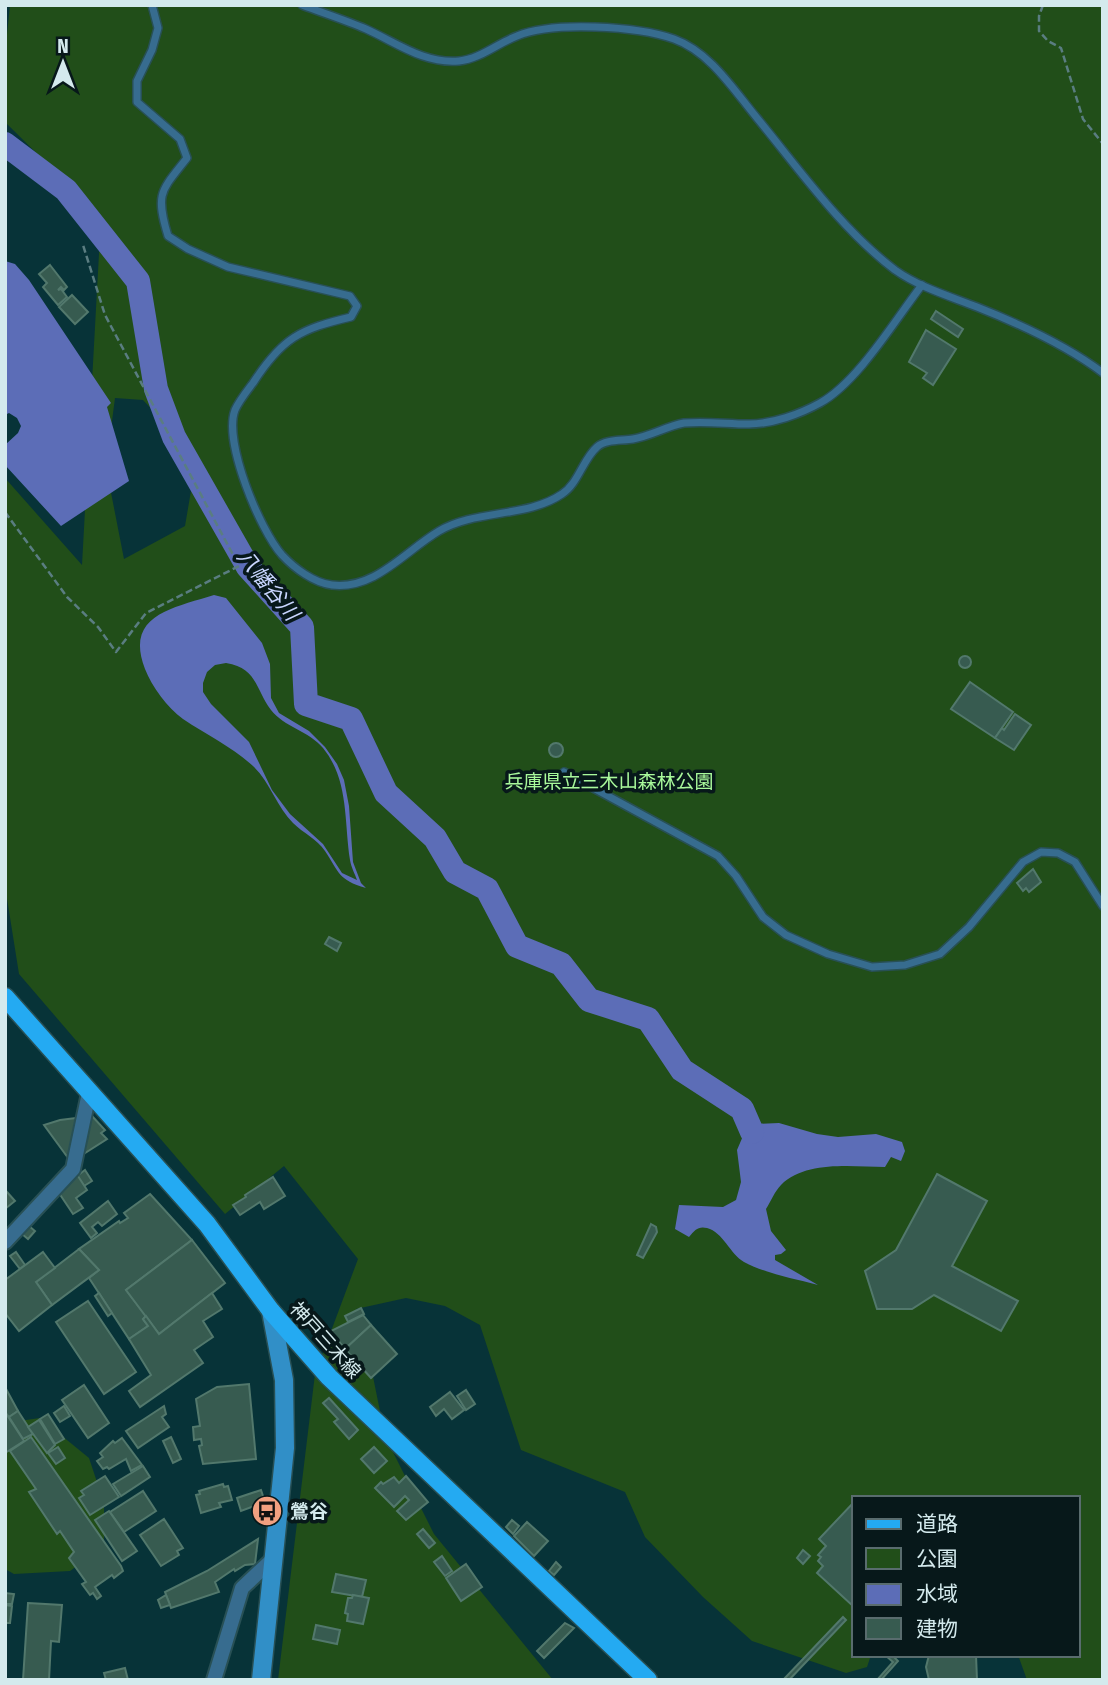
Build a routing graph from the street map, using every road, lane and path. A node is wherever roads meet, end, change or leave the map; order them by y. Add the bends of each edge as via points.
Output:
1 (152, 5) edge
2 (302, 5) edge
3 (1043, 5) edge
4 (1103, 144) edge
5 (83, 245) dead end
6 (922, 285) junction
7 (1103, 373) edge
8 (5, 512) edge
9 (564, 772) dead end
10 (1103, 906) edge
11 (5, 997) edge
12 (89, 1093) junction
13 (5, 1241) edge
14 (271, 1311) junction
15 (274, 1559) junction
16 (214, 1680) edge
17 (261, 1680) edge
18 (648, 1680) edge

1 - 6 lane via 158,29 137,80 137,102 180,139 187,158 162,189 161,215 168,236 228,267 350,296 357,306 351,317 315,326 288,340 268,359 235,410 232,433 254,505 281,554 304,574 330,585 354,585 381,573 441,529 547,503 565,492 597,446 680,424 752,424 789,417 822,402 855,373
2 - 6 lane via 432,60 461,61 542,29 633,29 674,39 705,56 859,237 895,270
3 - 4 path via 1039,31 1061,48 1083,119
5 - 8 path via 105,315 239,566 146,613 116,652 67,597
6 - 7 lane via 1038,334
9 - 10 lane via 718,856 763,917 786,936 872,967 905,965 940,954 1023,862 1041,852 1058,853 1075,862
11 - 12 main road, 神戸三木線
12 - 13 street via 73,1169
12 - 14 main road, 神戸三木線 via 207,1224
14 - 15 street via 285,1413
14 - 18 main road, 神戸三木線 via 329,1377
15 - 16 street via 242,1588
15 - 17 street

